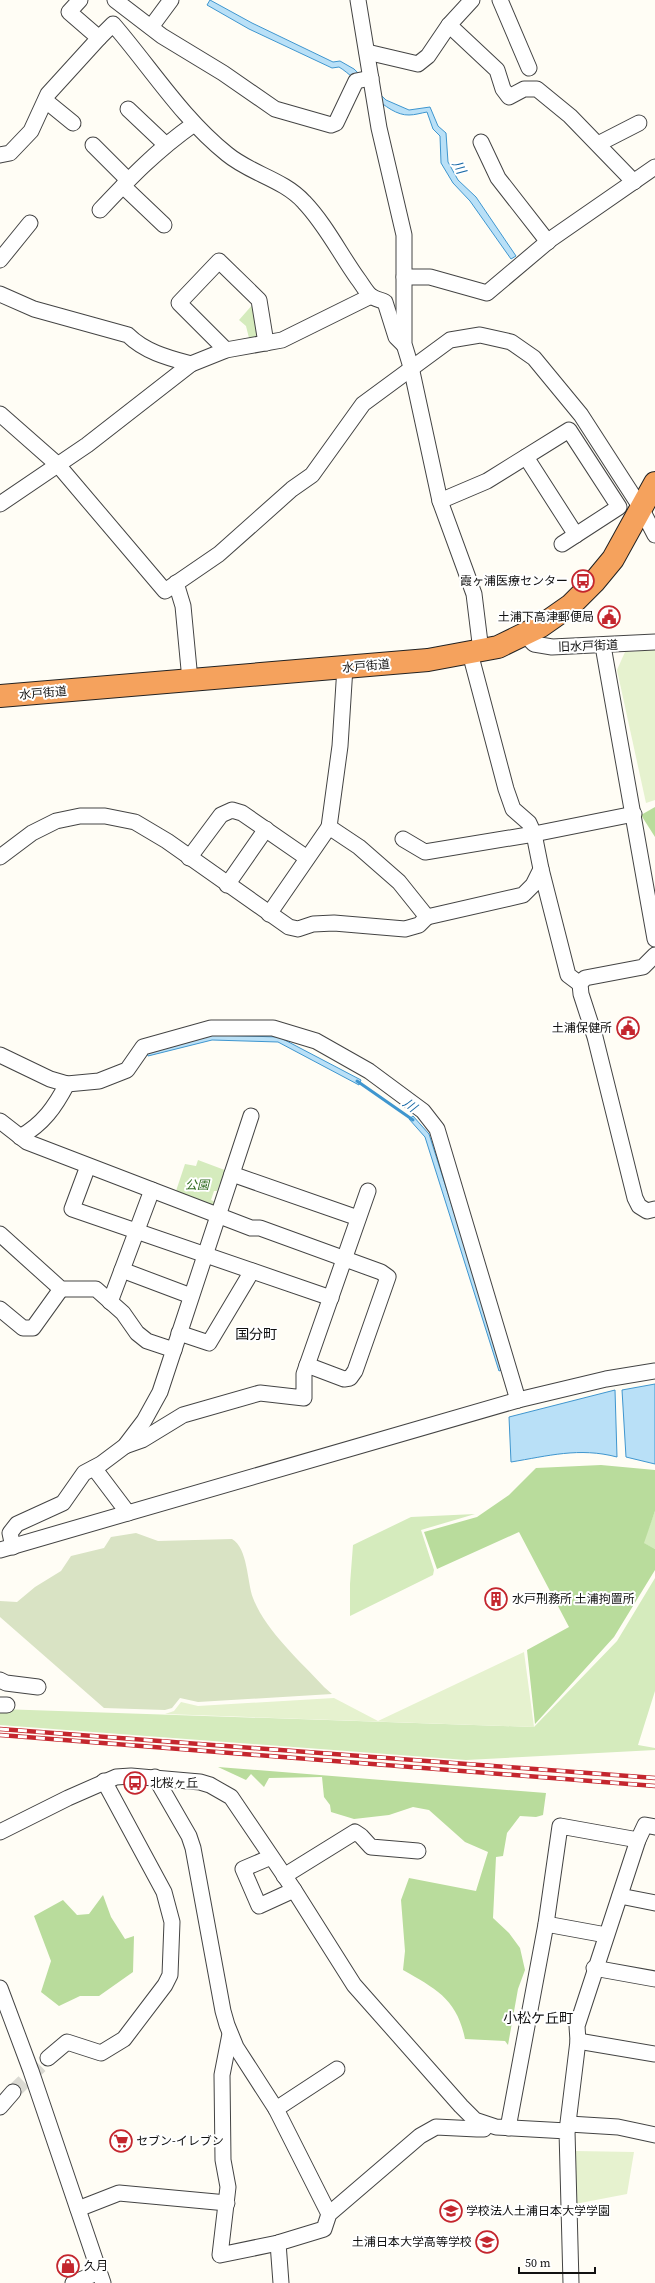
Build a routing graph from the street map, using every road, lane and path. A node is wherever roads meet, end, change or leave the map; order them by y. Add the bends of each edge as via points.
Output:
1 (80, 0) edge
2 (115, 0) edge
3 (171, 0) edge
4 (358, 0) edge
5 (472, 0) edge
6 (500, 0) edge
7 (449, 25) junction
8 (150, 27) junction
9 (99, 38) junction
10 (367, 52) junction
11 (530, 68) dead end
12 (371, 78) junction
13 (46, 100) junction
14 (128, 109) dead end
15 (74, 123) dead end
16 (639, 123) dead end
17 (194, 124) junction
18 (481, 142) dead end
19 (165, 144) junction
20 (598, 144) junction
21 (93, 145) dead end
22 (0, 155) edge
23 (655, 167) edge
24 (634, 182) junction
25 (125, 183) junction
26 (100, 210) dead end
27 (30, 223) dead end
28 (164, 225) dead end
29 (548, 242) junction
30 (0, 260) edge
31 (404, 277) junction
32 (0, 294) edge
33 (371, 296) junction
34 (266, 343) junction
35 (404, 344) junction
36 (226, 350) junction
37 (191, 364) junction
38 (411, 367) junction
39 (0, 414) edge
40 (526, 457) junction
41 (58, 465) junction
42 (655, 482) edge
43 (440, 501) junction
44 (0, 504) edge
45 (615, 510) junction
46 (642, 513) edge
47 (576, 535) junction
48 (655, 535) edge
49 (562, 544) dead end
50 (176, 583) junction
51 (525, 635) junction
52 (655, 642) edge
53 (602, 646) junction
54 (476, 652) junction
55 (345, 667) junction
56 (190, 680) junction
57 (0, 696) edge
58 (634, 814) junction
59 (329, 827) junction
60 (266, 829) junction
61 (534, 834) junction
62 (403, 840) dead end
63 (0, 857) edge
64 (189, 858) junction
65 (308, 858) junction
66 (541, 869) junction
67 (227, 885) junction
68 (268, 914) junction
69 (427, 917) junction
70 (655, 939) edge
71 (655, 955) edge
72 (580, 984) junction
73 (1, 1058) edge
74 (67, 1084) junction
75 (252, 1116) dead end
76 (0, 1121) edge
77 (20, 1137) junction
78 (88, 1166) junction
79 (232, 1174) junction
80 (152, 1190) junction
81 (368, 1191) dead end
82 (655, 1209) edge
83 (218, 1216) junction
84 (358, 1218) junction
85 (136, 1231) junction
86 (0, 1234) edge
87 (205, 1255) junction
88 (344, 1258) junction
89 (122, 1270) junction
90 (252, 1271) junction
91 (61, 1288) junction
92 (192, 1296) junction
93 (331, 1298) junction
94 (110, 1302) junction
95 (0, 1309) edge
96 (179, 1333) junction
97 (174, 1350) junction
98 (307, 1365) junction
99 (655, 1371) edge
100 (518, 1400) junction
101 (125, 1446) junction
102 (94, 1468) junction
103 (128, 1514) junction
104 (7, 1548) edge
105 (0, 1680) edge
106 (38, 1687) dead end
107 (155, 1777) junction
108 (104, 1781) junction
109 (655, 1827) edge
110 (0, 1832) edge
111 (638, 1840) junction
112 (418, 1850) dead end
113 (271, 1857) junction
114 (284, 1876) junction
115 (294, 1890) junction
116 (620, 1896) junction
117 (655, 1903) edge
118 (546, 1924) junction
119 (606, 1936) junction
120 (594, 1968) junction
121 (655, 1979) edge
122 (0, 1988) edge
123 (230, 2034) junction
124 (578, 2041) junction
125 (655, 2054) edge
126 (48, 2058) tunnel mouth
127 (337, 2069) dead end
128 (13, 2092) tunnel mouth
129 (0, 2106) edge
130 (276, 2109) junction
131 (486, 2125) junction
132 (568, 2127) junction
133 (508, 2128) junction
134 (655, 2135) edge
135 (227, 2204) junction
136 (78, 2209) junction
137 (329, 2214) junction
138 (278, 2243) junction
139 (101, 2277) edge
140 (73, 2283) edge
141 (281, 2283) edge
142 (571, 2283) edge

1 - 9 street via 69,12
2 - 8 street
3 - 8 street
4 - 10 street
5 - 7 street
6 - 11 street
7 - 10 street via 428,56 418,64
7 - 20 street via 498,70 508,97 524,89 537,89 570,116
8 - 12 street via 224,73 275,109 331,125 336,123 356,81
9 - 13 street via 48,94
9 - 17 street via 113,24
10 - 12 street
12 - 31 street via 379,128 404,235
13 - 15 street
13 - 22 street via 31,131 10,153
14 - 19 street
16 - 20 street
17 - 19 street
17 - 33 street via 228,155 272,179 304,202
18 - 29 street via 498,178
19 - 25 street
20 - 24 street
21 - 25 street
23 - 24 street
24 - 29 street
25 - 26 street
25 - 28 street
27 - 30 street
29 - 31 street via 487,293 430,277
31 - 35 street
32 - 37 street via 34,309 128,335 136,344 165,357
33 - 34 street via 282,340
33 - 35 street via 385,302 396,337
34 - 36 street
34 - 36 street via 260,300 219,261 179,303
35 - 38 street
36 - 37 street
37 - 41 street
38 - 43 street
38 - 46 street via 450,340 480,335 511,342 534,358 581,415
38 - 50 street via 364,404 312,475 219,554
39 - 41 street
40 - 43 street via 487,481
40 - 45 street via 569,430 619,507
40 - 47 street
41 - 44 street
41 - 50 street via 165,591
42 - 46 highway, 水戸街道
43 - 54 street via 474,594
45 - 46 street via 623,522
45 - 47 street
46 - 48 street
46 - 51 highway, 水戸街道 via 613,559 584,593 556,616
47 - 49 street
50 - 56 street via 183,606
51 - 53 street, 旧水戸街道 via 531,642 541,646
51 - 54 highway, 水戸街道 via 498,647
52 - 53 street, 旧水戸街道
53 - 58 street
54 - 55 highway, 水戸街道 via 428,660
54 - 61 street via 512,809 529,823
55 - 56 highway, 水戸街道
55 - 59 street via 340,746
56 - 57 highway, 水戸街道
58 - 61 street
58 - 70 street
59 - 65 street
59 - 69 street via 359,848 399,882
60 - 64 street via 242,813 232,810 221,815
60 - 65 street
60 - 67 street
61 - 62 street via 425,852
61 - 66 street
63 - 64 street via 32,833 56,821 80,816 105,816 135,822
64 - 67 street
65 - 68 street
66 - 69 street via 533,885 523,895
66 - 72 street via 568,975
67 - 68 street
68 - 69 street via 289,927 298,929 313,924 334,923 405,929 419,925
71 - 72 street via 643,967 586,978
72 - 82 street via 635,1198 639,1206 647,1211
73 - 74 street
74 - 77 street via 54,1108 35,1129
74 - 100 street via 99,1081 113,1076 127,1070 143,1047 211,1028 273,1028 316,1041 369,1071 423,1110 437,1129
75 - 79 street
76 - 77 street
77 - 78 street
78 - 80 street
78 - 85 street via 72,1209
79 - 83 street
79 - 84 street
80 - 83 street
80 - 85 street
81 - 84 street
83 - 87 street
83 - 88 street
84 - 88 street
85 - 87 street
85 - 89 street
86 - 91 street
87 - 90 street
87 - 92 street
88 - 93 street
88 - 98 street via 381,1272 388,1277 387,1283 356,1371 350,1378 344,1379
89 - 92 street
89 - 94 street
90 - 93 street
90 - 96 street via 209,1343
91 - 94 street via 96,1289
91 - 95 street via 33,1328 23,1328
92 - 96 street
93 - 98 street
94 - 97 street via 123,1314 137,1334 147,1341
96 - 97 street
97 - 101 street via 160,1392 144,1421
98 - 101 street via 304,1374 304,1398 260,1393 183,1415 142,1440
99 - 100 street via 606,1379
100 - 103 street
101 - 102 street
102 - 103 street
102 - 104 street via 84,1474 63,1503 17,1524 10,1533
103 - 104 street
105 - 106 street
107 - 108 street via 131,1776
107 - 113 street via 200,1782 231,1798
107 - 123 street via 189,1836 193,1848 223,2011
108 - 110 street
108 - 126 street via 164,1892 172,1922 170,1975 124,2039 111,2049 101,2053 67,2042
109 - 111 street via 645,1825
111 - 116 street
111 - 118 street via 560,1826
112 - 114 street via 371,1847 355,1832
113 - 114 street
113 - 115 street via 243,1869 259,1906
114 - 115 street
115 - 131 street via 354,1985 461,2106 476,2120
116 - 117 street
116 - 119 street
118 - 119 street
118 - 133 street
119 - 120 street
120 - 121 street
120 - 124 street via 577,2026
122 - 136 street
123 - 130 street
123 - 135 street via 222,2075 223,2160 228,2187
124 - 125 street
124 - 132 street
127 - 130 street
128 - 129 street
130 - 137 street
131 - 133 street
131 - 137 street via 484,2129 436,2127 420,2136
132 - 133 street
132 - 134 street via 618,2127
132 - 142 street
135 - 136 street via 120,2193
135 - 138 street via 220,2255
136 - 139 street
137 - 138 street via 324,2229
138 - 141 street
139 - 140 street

